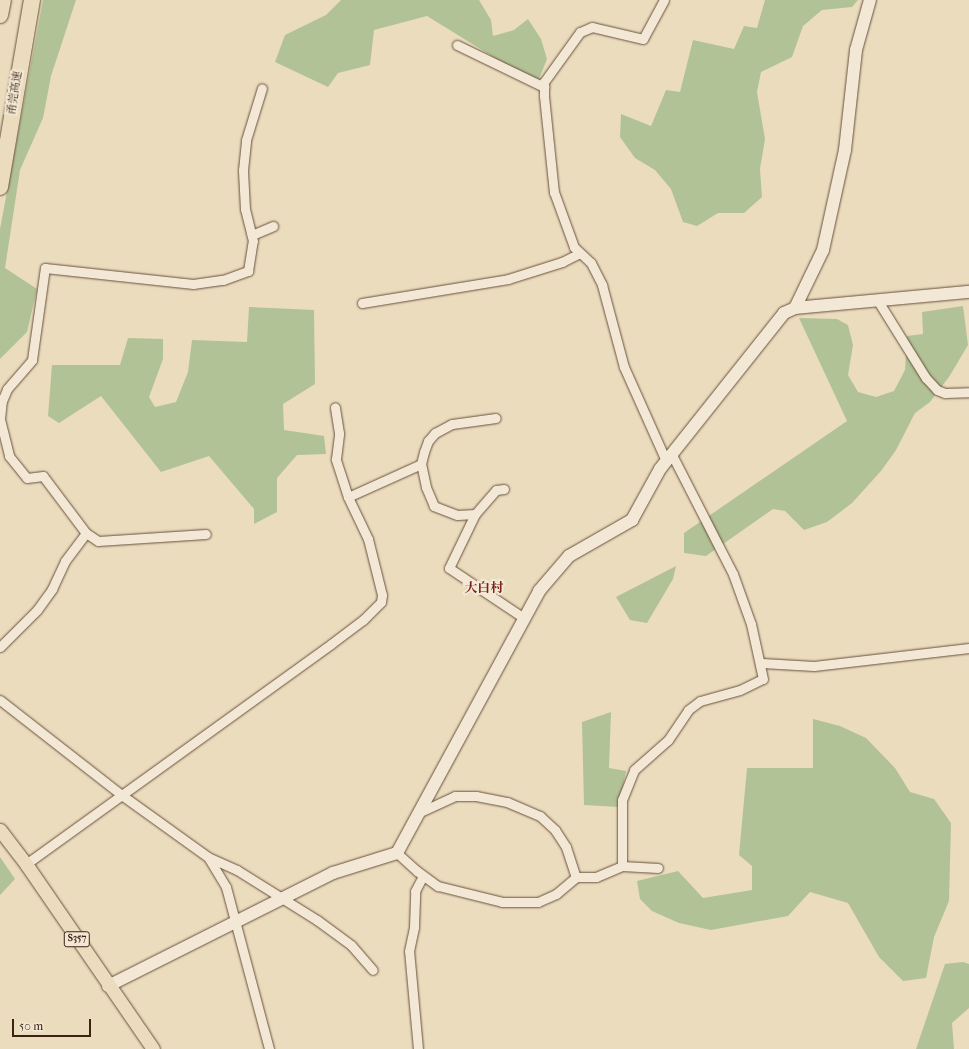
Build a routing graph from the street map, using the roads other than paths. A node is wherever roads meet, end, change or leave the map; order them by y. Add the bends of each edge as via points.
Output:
1 (3, 0) edge
2 (32, 0) edge
3 (664, 0) edge
4 (870, 0) edge
5 (0, 15) edge
6 (457, 45) dead end
7 (544, 87) junction
8 (262, 88) dead end
9 (0, 187) edge
10 (273, 226) dead end
11 (252, 235) junction
12 (580, 253) junction
13 (969, 292) edge
14 (878, 301) junction
15 (362, 303) dead end
16 (795, 308) junction
17 (969, 392) edge
18 (335, 407) dead end
19 (496, 418) dead end
20 (0, 419) edge
21 (668, 457) junction
22 (421, 464) junction
23 (504, 489) dead end
24 (348, 497) junction
25 (475, 514) junction
26 (86, 534) junction
27 (206, 534) dead end
28 (524, 618) junction
29 (0, 647) edge
30 (969, 648) edge
31 (762, 663) junction
32 (0, 700) edge
33 (123, 796) junction
34 (417, 814) junction
35 (0, 830) edge
36 (397, 853) junction
37 (208, 857) junction
38 (26, 864) junction
39 (622, 866) junction
40 (658, 868) dead end
41 (423, 876) junction
42 (576, 877) junction
43 (282, 899) junction
44 (235, 922) junction
45 (373, 970) dead end
46 (108, 986) junction
47 (153, 1049) edge
48 (269, 1049) edge
49 (418, 1049) edge

1 - 5 highway
2 - 9 highway, 甬莞高速
3 - 7 street via 643,40 592,27 580,32 544,82
4 - 16 street via 856,50 845,150 823,250
6 - 7 street
7 - 12 street via 554,192 574,247
8 - 11 street via 246,140 243,170 245,209
10 - 11 street
11 - 20 street via 248,271 223,280 193,284 45,268 32,360 7,389 2,401
12 - 15 street via 562,262 508,279
12 - 21 street via 591,263 602,285 624,367
13 - 14 street
14 - 16 street
14 - 17 street via 926,378 937,390 945,393
16 - 21 street via 784,313
18 - 24 street via 338,433 336,459
19 - 22 street via 452,424 435,433 428,441
20 - 26 street via 9,456 27,478 43,476
21 - 28 street via 632,520 569,556 539,591
21 - 31 street via 733,574
22 - 24 street
22 - 25 street via 426,487 434,506 458,515
23 - 25 street via 496,490
24 - 33 street via 368,539 382,595 381,602 363,620
25 - 28 street via 449,568
26 - 27 street via 98,541
26 - 29 street via 65,561 52,589 37,610
28 - 34 street
30 - 31 street via 814,666
31 - 39 street via 763,679 740,690 700,701 688,710 668,740 634,770 622,800
32 - 33 street
33 - 37 street
33 - 38 street
34 - 36 street
34 - 42 street via 455,796 476,796 526,808 540,816 555,830 566,848
35 - 38 main road, S357
36 - 41 street
36 - 43 street via 333,873
37 - 43 street via 237,870
37 - 44 street via 226,887
38 - 46 main road, S357
39 - 40 street
39 - 42 street via 596,877
41 - 42 street via 438,886 472,896 522,903 538,902 556,894
41 - 49 street via 415,891 414,926 409,951
43 - 44 street
43 - 45 street via 351,945
44 - 46 street
44 - 48 street
46 - 47 main road, S357

